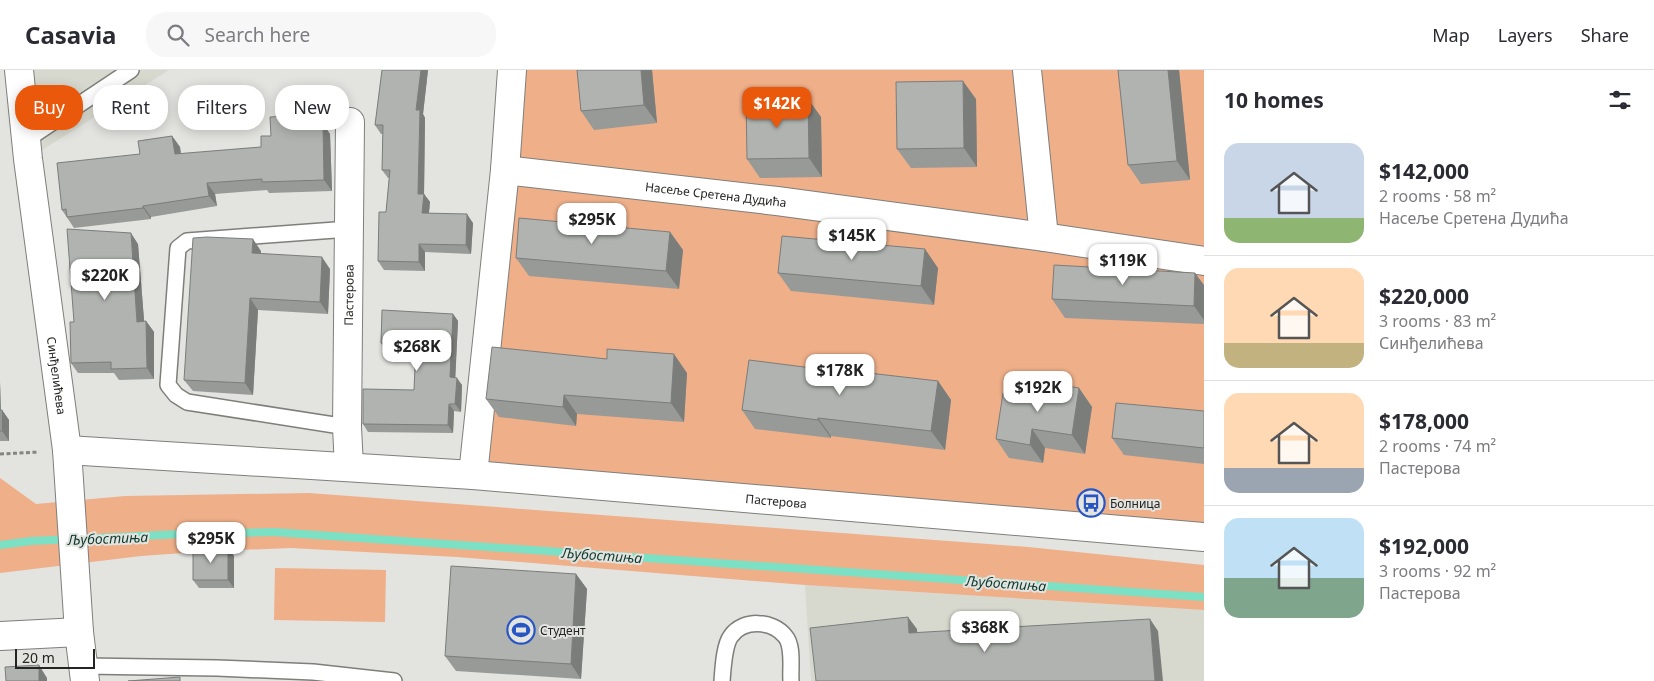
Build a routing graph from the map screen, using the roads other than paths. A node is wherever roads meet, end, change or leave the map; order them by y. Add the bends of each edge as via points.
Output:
1 (19, 70) edge
2 (131, 70) edge
3 (512, 70) edge
4 (1027, 70) edge
5 (350, 122) dead end
6 (26, 140) junction
7 (505, 170) junction
8 (349, 229) junction
9 (1044, 237) junction
10 (1204, 261) edge
11 (347, 427) junction
12 (67, 450) junction
13 (349, 467) junction
14 (473, 475) junction
15 (1204, 537) edge
16 (79, 632) junction
17 (0, 636) edge
18 (84, 674) edge
19 (217, 674) edge
20 (394, 681) edge
21 (722, 681) edge
22 (791, 681) edge

1 - 6 street, Синђелићева
2 - 6 lane
3 - 7 street
4 - 9 street
5 - 8 street, Пастерова
6 - 12 street, Синђелићева
7 - 9 street, Насеље Сретена Дудића via 777,201
7 - 14 street
8 - 11 street, Пастерова
8 - 11 lane via 187,241 178,248 168,385 187,402
9 - 10 street, Насеље Сретена Дудића
11 - 13 street, Пастерова
12 - 13 street, Пастерова
12 - 16 street, Синђелићева
13 - 14 street, Пастерова
14 - 15 street, Пастерова
16 - 17 street
16 - 18 street, Синђелићева
18 - 19 lane
19 - 20 lane via 313,672
21 - 22 lane via 730,636 742,626 759,623 786,636 790,648

